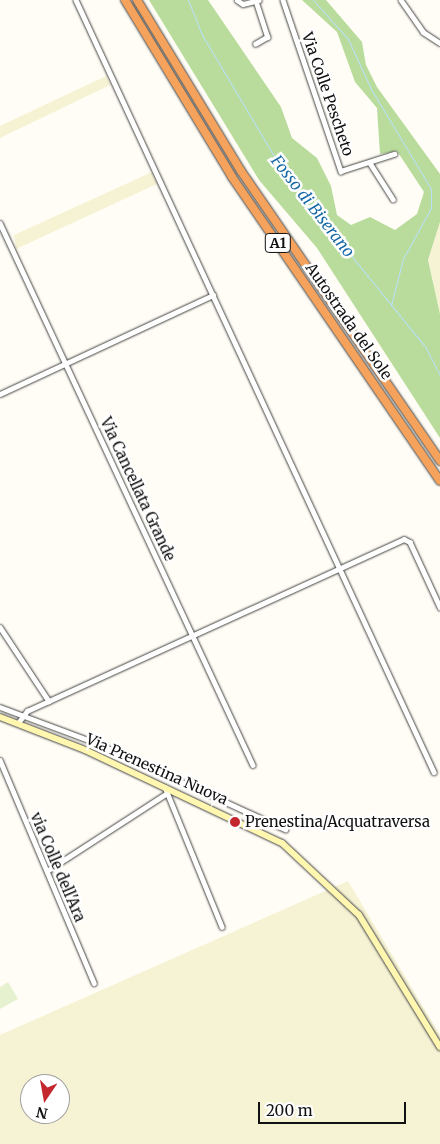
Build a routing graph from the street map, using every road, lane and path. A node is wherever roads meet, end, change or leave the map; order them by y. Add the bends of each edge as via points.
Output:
1 (76, 0) edge
2 (125, 0) edge
3 (137, 0) edge
4 (237, 0) edge
5 (257, 0) edge
6 (283, 0) edge
7 (400, 0) edge
8 (440, 43) edge
9 (256, 44) dead end
10 (394, 154) dead end
11 (370, 163) junction
12 (393, 199) dead end
13 (0, 223) edge
14 (213, 295) junction
15 (65, 363) junction
16 (0, 394) edge
17 (440, 461) edge
18 (440, 480) edge
19 (339, 567) junction
20 (440, 607) edge
21 (0, 627) edge
22 (190, 635) junction
23 (49, 701) junction
24 (0, 707) edge
25 (20, 714) junction
26 (0, 717) edge
27 (18, 723) junction
28 (0, 760) edge
29 (253, 765) dead end
30 (434, 772) dead end
31 (164, 786) junction
32 (167, 793) junction
33 (285, 829) dead end
34 (47, 871) junction
35 (222, 927) dead end
36 (94, 983) dead end
37 (440, 1046) edge

1 - 14 street
2 - 18 highway, Autostrada del Sole / A1 via 232,177
3 - 17 highway, Autostrada del Sole / A1 via 242,171
4 - 5 street via 243,4
5 - 9 street via 268,36
6 - 11 street, Via Colle Pescheto via 341,171
7 - 8 street via 423,32
10 - 11 street, Via Colle Pescheto
11 - 12 street
13 - 15 street, Via Cancellata Grande
14 - 15 street
14 - 19 street
15 - 16 street
15 - 22 street, Via Cancellata Grande
19 - 20 street via 407,540
19 - 22 street
19 - 30 street
21 - 23 street
22 - 23 street
22 - 29 street, Via Cancellata Grande
23 - 25 street
24 - 25 street
25 - 27 street
25 - 33 street via 86,739
26 - 27 main road, Via Prenestina Nuova
27 - 31 main road, Via Prenestina Nuova
28 - 34 street, via Colle dell'Ara
31 - 32 street
31 - 37 main road, Via Prenestina Nuova via 276,840 333,887 366,924
32 - 34 street
32 - 35 street
34 - 36 street, via Colle dell'Ara

